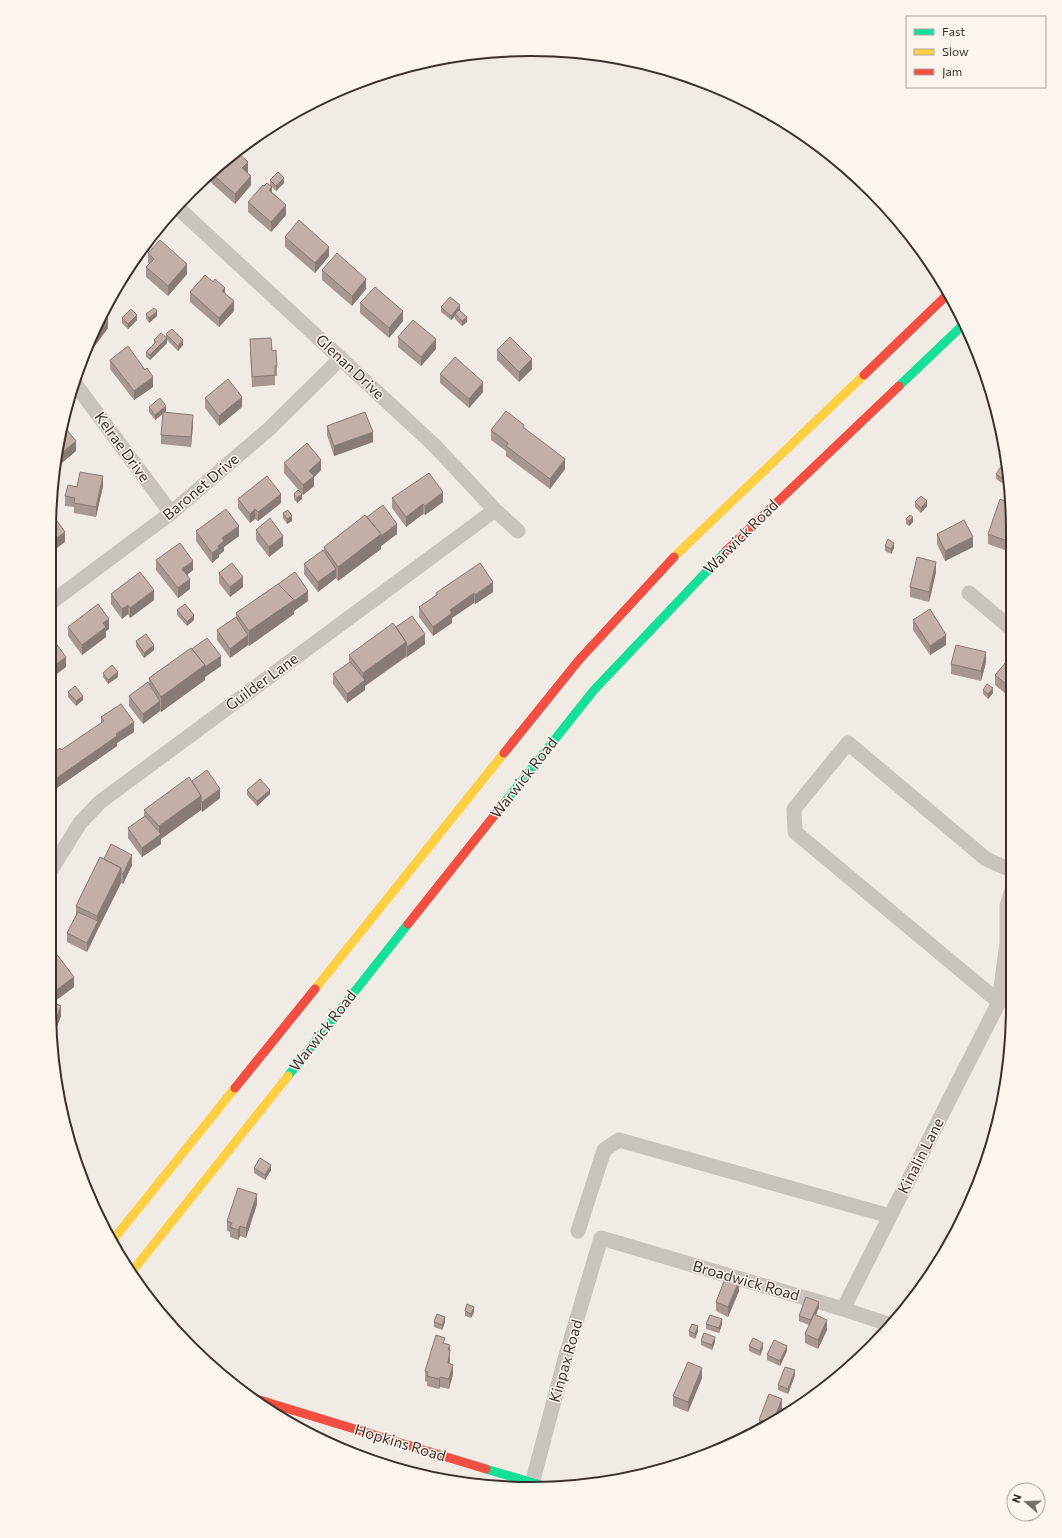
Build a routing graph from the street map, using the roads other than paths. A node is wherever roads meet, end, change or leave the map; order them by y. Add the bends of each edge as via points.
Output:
1 (181, 211) edge
2 (944, 298) edge
3 (960, 328) edge
4 (341, 358) junction
5 (78, 388) edge
6 (495, 510) junction
7 (171, 513) junction
8 (518, 531) dead end
9 (969, 593) dead end
10 (56, 599) edge
11 (1006, 624) edge
12 (56, 861) edge
13 (1006, 868) edge
14 (1006, 950) edge
15 (999, 1002) junction
16 (890, 1216) junction
17 (578, 1231) dead end
18 (116, 1236) edge
19 (601, 1238) joint
20 (134, 1268) edge
21 (843, 1309) junction
22 (885, 1323) edge
23 (268, 1403) edge
24 (526, 1482) edge
25 (541, 1482) edge

1 - 4 street, Glenan Drive
2 - 18 main road, Warwick Road via 680,551 579,660
3 - 20 main road, Warwick Road via 741,536 594,690
4 - 6 street, Glenan Drive via 434,445
4 - 7 street, Baronet Drive via 269,429
5 - 7 street, Kelrae Drive
6 - 8 street, Glenan Drive
6 - 12 street, Guilder Lane via 100,802 80,823
7 - 10 street, Baronet Drive
9 - 11 street
13 - 15 street via 986,859 848,743 794,809 795,832
14 - 15 street, Kinalin Lane
15 - 16 street, Kinalin Lane
16 - 17 street via 619,1140 604,1150
16 - 21 street, Kinalin Lane
19 - 21 street, Broadwick Road
19 - 25 street, Kinpax Road via 565,1359
21 - 22 street, Broadwick Road
23 - 24 main road, Hopkins Road

